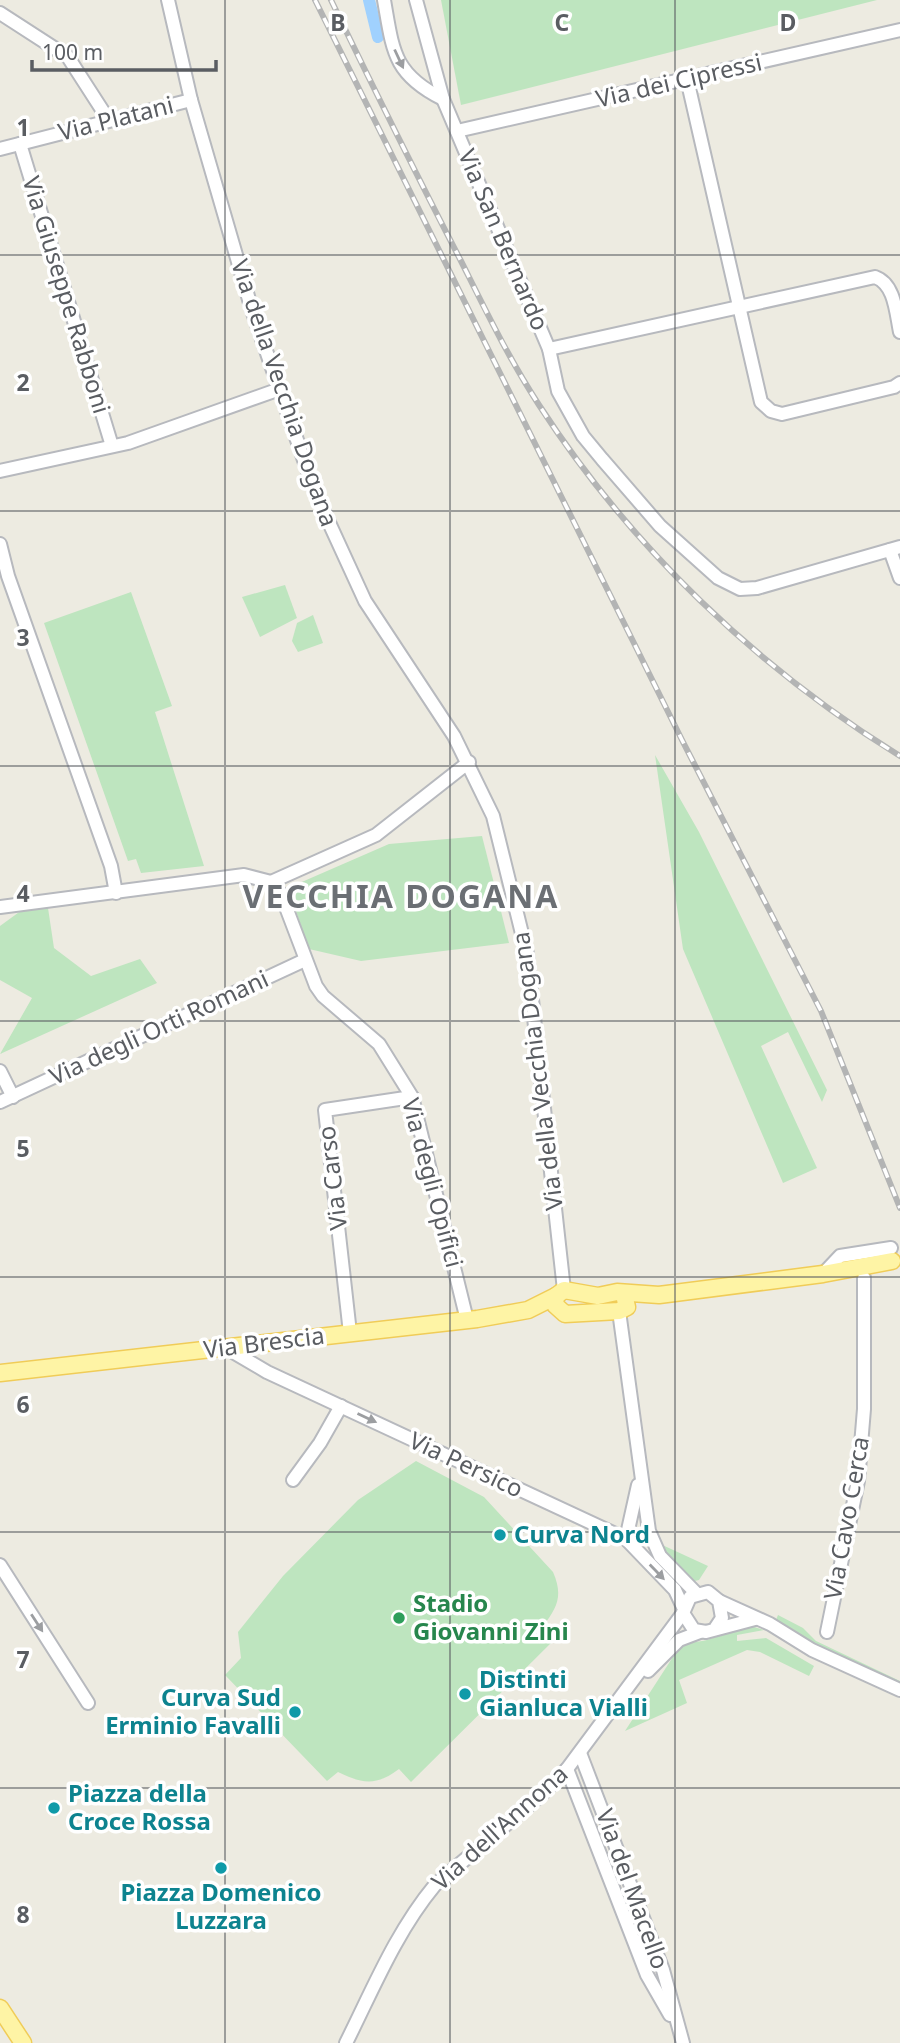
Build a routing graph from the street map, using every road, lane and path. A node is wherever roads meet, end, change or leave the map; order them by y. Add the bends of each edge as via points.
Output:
1 (168, 0) edge
2 (384, 0) edge
3 (416, 0) edge
4 (0, 13) edge
5 (900, 30) edge
6 (687, 79) junction
7 (443, 99) junction
8 (191, 100) junction
9 (108, 119) junction
10 (457, 131) junction
11 (20, 144) junction
12 (0, 149) edge
13 (739, 306) junction
14 (900, 332) edge
15 (548, 349) junction
16 (900, 383) edge
17 (277, 390) junction
18 (112, 446) junction
19 (0, 471) edge
20 (0, 544) edge
21 (895, 549) edge
22 (900, 578) edge
23 (469, 762) junction
24 (271, 882) junction
25 (116, 892) junction
26 (0, 907) edge
27 (305, 960) junction
28 (0, 1072) edge
29 (13, 1097) junction
30 (412, 1097) junction
31 (0, 1102) edge
32 (891, 1254) dead end
33 (864, 1278) dead end
34 (560, 1300) junction
35 (623, 1304) junction
36 (467, 1320) junction
37 (350, 1332) junction
38 (270, 1343) junction
39 (228, 1349) junction
40 (260, 1368) junction
41 (0, 1373) edge
42 (341, 1406) junction
43 (641, 1471) junction
44 (293, 1480) dead end
45 (626, 1539) junction
46 (0, 1565) edge
47 (696, 1593) junction
48 (719, 1601) junction
49 (683, 1610) junction
50 (755, 1619) junction
51 (716, 1628) junction
52 (700, 1632) junction
53 (827, 1632) dead end
54 (900, 1690) edge
55 (626, 1693) junction
56 (88, 1703) dead end
57 (580, 1753) junction
58 (568, 1769) junction
59 (0, 2008) edge
60 (677, 2027) junction
61 (23, 2043) edge
62 (346, 2043) edge
63 (683, 2043) edge

1 - 8 street, Via della Vecchia Dogana
2 -> 7 street via 400,66 416,85
3 - 7 street, Via San Bernardo
4 - 9 street via 68,57
5 - 6 street, Via dei Cipressi
6 - 10 street, Via dei Cipressi
6 - 13 street
7 - 10 street, Via San Bernardo
8 - 9 street, Via Platani
8 - 17 street, Via della Vecchia Dogana
9 - 11 street, Via Platani
10 - 15 street, Via San Bernardo
11 - 12 street, Via Platani
11 - 18 street, Via Giuseppe Rabboni
13 - 14 street, Via San Bernardo via 875,277 884,280 890,291
13 - 15 street, Via San Bernardo
13 - 16 street via 761,402 771,411 782,414
15 - 21 street, Via San Bernardo via 558,391 583,436 660,526 718,579 740,589 757,588
17 - 18 street
17 - 23 street, Via della Vecchia Dogana via 314,492 349,570
18 - 19 street
20 - 25 street
21 - 22 street, Via San Bernardo
23 - 24 street via 376,835
23 - 34 street, Via della Vecchia Dogana via 493,816 527,954
24 - 25 street via 244,875
24 - 27 street, Via degli Opifici via 281,894
25 - 26 street
27 - 29 street, Via degli Orti Romani
27 - 30 street, Via degli Opifici via 323,996 379,1044
28 - 29 street
29 - 31 street, Via degli Orti Romani
30 - 36 street, Via degli Opifici
30 - 37 street, Via Carso via 325,1110
32 - 35 main road, Via Brescia via 823,1274 659,1295
33 - 53 street, Via Cavo Cerca via 864,1409 858,1481
34 - 35 main road, Via Brescia
34 - 35 main road, Via Brescia via 617,1292
34 - 36 main road, Via Brescia
35 - 43 street
36 - 37 main road, Via Brescia
37 - 38 main road, Via Brescia
38 - 39 main road, Via Brescia
38 - 40 street via 261,1349
39 - 40 street, Via Persico
39 - 41 main road, Via Brescia
40 - 42 street, Via Persico
42 - 44 street
42 -> 45 street, Via Persico
43 - 45 street
43 - 47 street via 653,1542 660,1556
45 -> 49 street, Via Persico via 674,1590
46 -> 56 street
47 - 48 street via 708,1592
47 - 49 street
48 - 50 street
48 - 51 street via 723,1612
49 - 52 street via 688,1626
49 - 55 street, Via dell'Annona
50 - 51 street
50 - 54 street
51 - 52 street
52 - 55 street, Via dell'Annona via 679,1640
55 - 57 street, Via dell'Annona
57 - 58 street, Via dell'Annona
57 - 60 street, Via del Macello via 663,1970
58 - 60 street, Via del Macello via 647,1975
58 - 62 street, Via dell'Annona via 430,1891 403,1928
59 - 61 main road
60 - 63 street, Via del Macello

